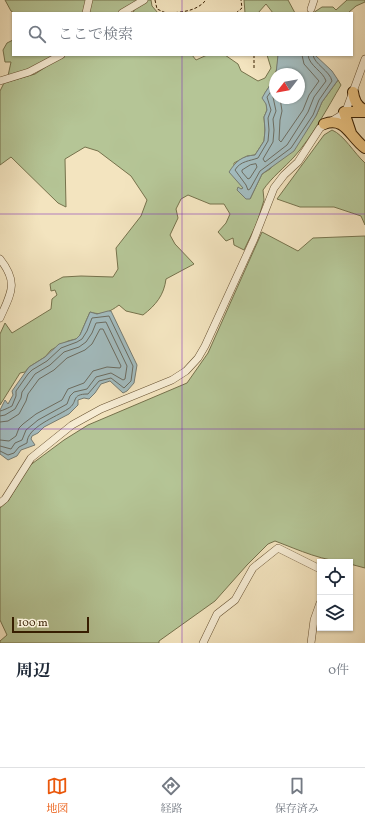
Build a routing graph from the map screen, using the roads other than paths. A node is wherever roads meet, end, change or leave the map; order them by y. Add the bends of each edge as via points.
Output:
1 (89, 0) edge
2 (144, 0) edge
3 (314, 0) edge
4 (311, 9) dead end
5 (86, 12) edge
6 (124, 12) edge
7 (59, 56) edge
8 (365, 59) edge
9 (0, 81) edge
10 (353, 92) junction
11 (365, 111) edge
12 (344, 112) junction
13 (324, 124) junction
14 (354, 138) junction
15 (365, 148) edge
16 (0, 259) edge
17 (0, 318) edge
18 (0, 503) edge
19 (317, 568) edge
20 (317, 612) edge
21 (203, 643) edge
22 (311, 643) edge

1 - 5 street
2 - 6 street
3 - 4 street
7 - 9 street via 29,72
8 - 10 street
10 - 11 highway via 356,102
10 - 12 street
11 - 12 highway
12 - 13 street
12 - 14 highway
13 - 14 highway via 340,123
13 - 18 street via 298,162 274,188 251,246 198,358 186,371 172,380 101,409 72,425 31,458
14 - 15 highway
16 - 17 street via 11,278 12,286
19 - 21 street via 278,548 253,568 235,600 217,614
20 - 22 street

